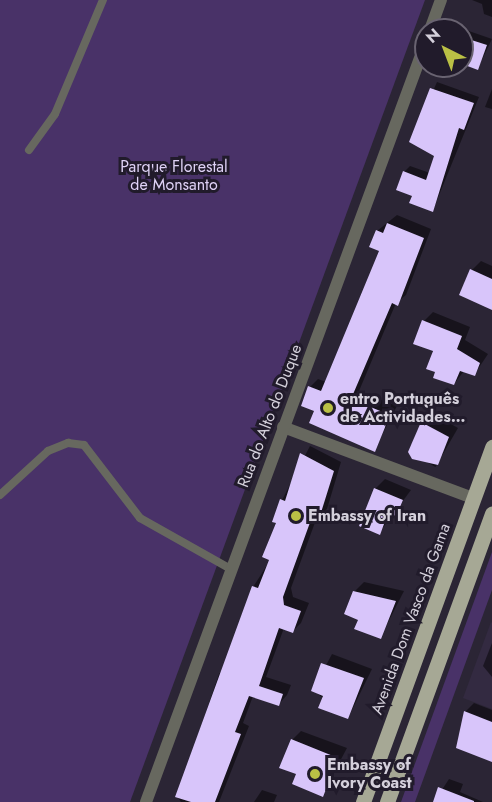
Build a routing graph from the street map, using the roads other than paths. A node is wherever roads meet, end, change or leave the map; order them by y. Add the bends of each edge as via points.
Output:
1 (103, 0) edge
2 (441, 0) edge
3 (434, 18) edge
4 (414, 74) edge
5 (29, 150) dead end
6 (283, 427) junction
7 (492, 447) edge
8 (0, 495) edge
9 (474, 498) junction
10 (492, 514) edge
11 (231, 569) junction
12 (146, 802) edge
13 (363, 802) edge
14 (387, 802) edge

1 - 5 lane via 55,114
2 - 3 street
4 - 6 street, Rua do Alto do Duque
6 - 9 street
6 - 11 street, Rua do Alto do Duque
7 - 9 main road, Avenida Dom Vasco da Gama
8 - 11 lane via 48,452 68,443 84,446 140,518
9 - 13 main road, Avenida Dom Vasco da Gama
10 - 14 main road
11 - 12 street, Rua do Alto do Duque

